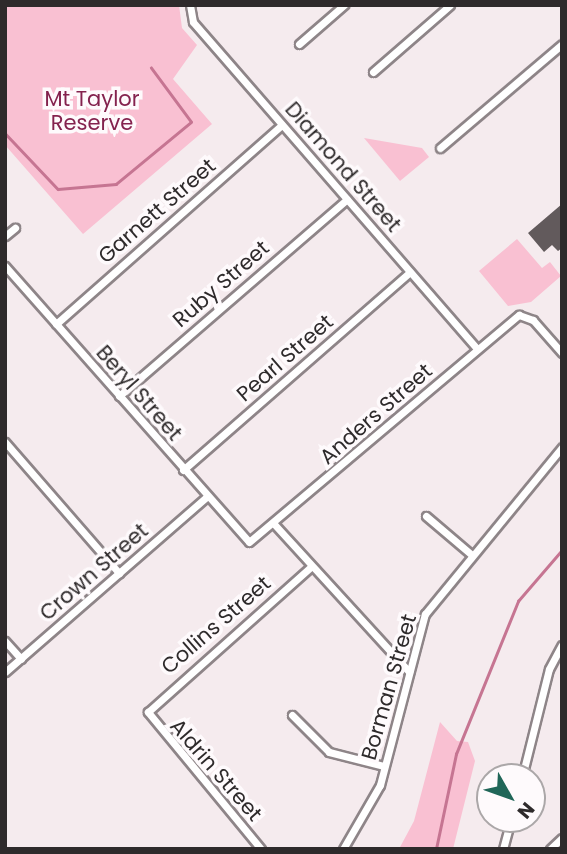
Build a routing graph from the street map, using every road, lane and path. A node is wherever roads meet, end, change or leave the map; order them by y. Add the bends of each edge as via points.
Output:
1 (190, 5) edge
2 (344, 5) edge
3 (450, 5) edge
4 (299, 44) dead end
5 (562, 44) edge
6 (373, 72) dead end
7 (282, 125) junction
8 (440, 148) dead end
9 (346, 199) junction
10 (15, 228) dead end
11 (5, 236) edge
12 (5, 266) edge
13 (410, 272) junction
14 (55, 324) junction
15 (477, 349) junction
16 (562, 353) edge
17 (119, 396) junction
18 (5, 442) edge
19 (562, 447) edge
20 (183, 470) junction
21 (206, 497) junction
22 (426, 516) dead end
23 (275, 525) junction
24 (249, 542) joint
25 (472, 555) junction
26 (311, 567) junction
27 (119, 573) junction
28 (5, 641) edge
29 (562, 645) edge
30 (20, 659) junction
31 (5, 672) edge
32 (409, 672) junction
33 (148, 712) joint
34 (292, 715) dead end
35 (526, 763) edge
36 (384, 766) junction
37 (562, 838) edge
38 (261, 849) edge
39 (343, 849) edge
40 (550, 849) edge

1 - 7 street, Diamond Street via 193,22
2 - 4 street
3 - 6 street
5 - 8 street
7 - 9 street, Diamond Street
7 - 14 street, Garnett Street
9 - 13 street, Diamond Street
9 - 17 street, Ruby Street
10 - 11 street
12 - 14 street, Beryl Street
13 - 15 street, Diamond Street
13 - 20 street, Pearl Street
14 - 17 street, Beryl Street
15 - 16 street, Anders Street via 512,319 526,315
15 - 23 street, Anders Street
17 - 20 street, Beryl Street
18 - 27 street
19 - 25 street, Borman Street
20 - 21 street, Beryl Street
21 - 24 street, Beryl Street
21 - 27 street, Crown Street
22 - 25 street
23 - 24 street, Anders Street
23 - 26 street
25 - 32 street, Borman Street via 425,614
26 - 32 street
26 - 33 street, Collins Street
27 - 30 street, Crown Street
28 - 30 street
29 - 35 street via 549,669
30 - 31 street, Crown Street
32 - 36 street, Borman Street
33 - 38 street, Aldrin Street
34 - 36 street via 329,752
36 - 39 street, Borman Street via 380,785
37 - 40 street

